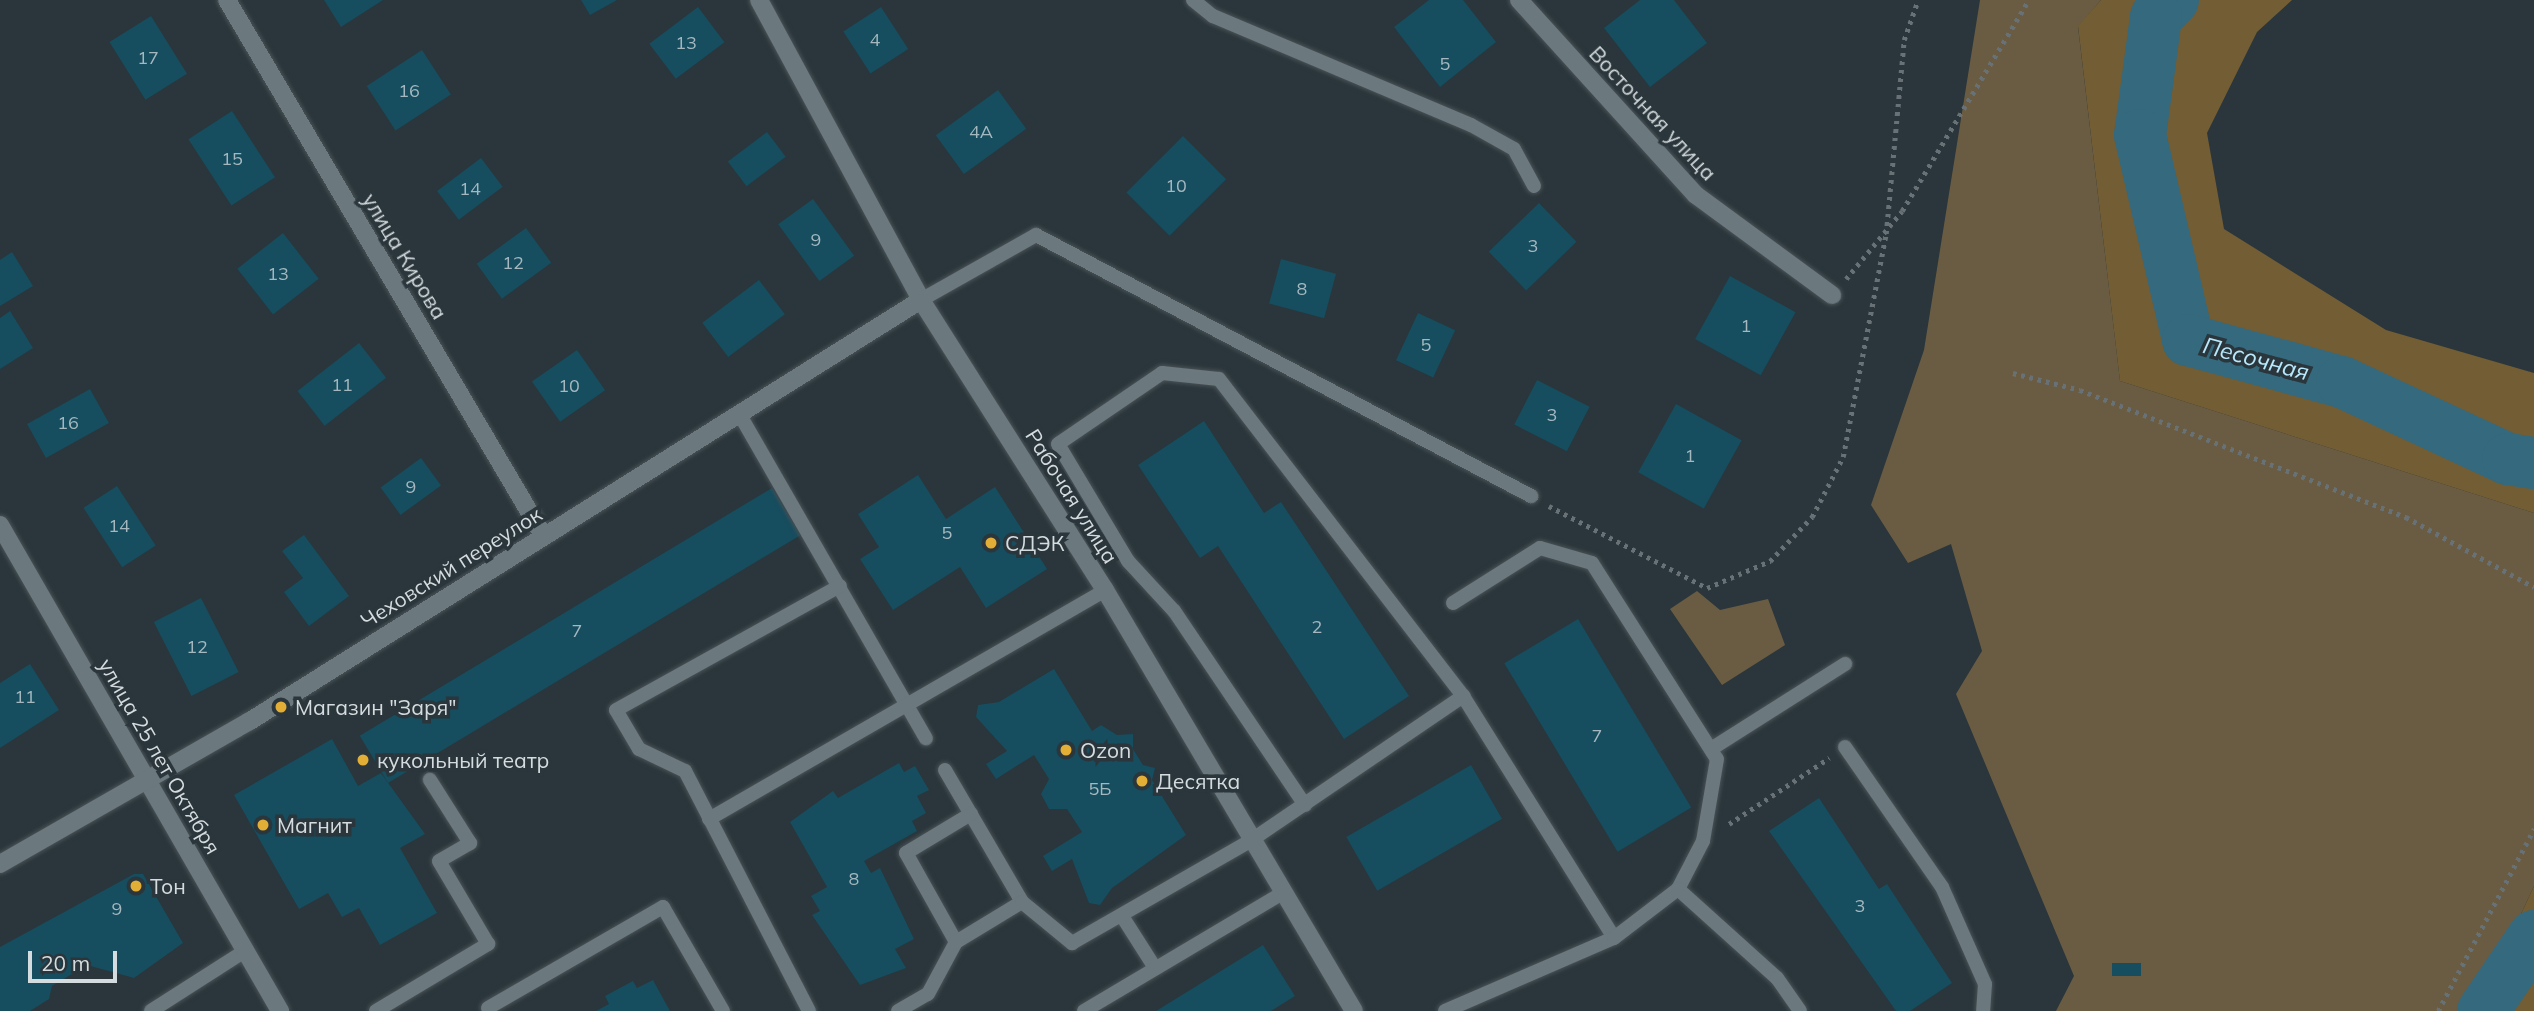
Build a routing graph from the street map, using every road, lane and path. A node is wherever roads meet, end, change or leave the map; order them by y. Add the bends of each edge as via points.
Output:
1 (227, 0) edge
2 (759, 0) edge
3 (1193, 0) edge
4 (1519, 0) edge
5 (1917, 0) edge
6 (2029, 0) edge
7 (1534, 186) dead end
8 (1886, 234) junction
9 (1832, 295) joint
10 (921, 300) junction
11 (2013, 373) dead end
12 (740, 415) junction
13 (1531, 496) joint
14 (0, 525) edge
15 (543, 535) junction
16 (840, 586) junction
17 (2534, 587) edge
18 (1105, 590) junction
19 (1453, 603) dead end
20 (1844, 664) dead end
21 (1463, 696) junction
22 (907, 704) junction
23 (926, 738) dead end
24 (1845, 747) joint
25 (1711, 749) junction
26 (945, 770) dead end
27 (148, 779) junction
28 (429, 780) dead end
29 (1305, 805) junction
30 (971, 814) junction
31 (709, 819) junction
32 (2534, 829) edge
33 (1250, 841) junction
34 (1703, 841) junction
35 (0, 864) edge
36 (1678, 889) junction
37 (1283, 893) junction
38 (1022, 902) junction
39 (1122, 916) junction
40 (1614, 938) junction
41 (956, 942) junction
42 (245, 951) junction
43 (1155, 968) junction
44 (487, 1010) edge
45 (151, 1011) edge
46 (279, 1011) edge
47 (376, 1011) edge
48 (723, 1011) edge
49 (809, 1011) edge
50 (898, 1011) edge
51 (1084, 1011) edge
52 (1354, 1011) edge
53 (1445, 1011) edge
54 (1800, 1011) edge
55 (1983, 1011) edge
56 (2438, 1011) edge

1 - 15 street, улица Кирова
2 - 10 street, Рабочая улица
3 - 7 lane via 1213,16 1471,125 1514,149
4 - 9 street, Восточная улица via 1696,195
5 - 8 path via 1904,40
6 - 8 path
8 - 9 path
8 - 13 path via 1843,457 1812,517 1770,561 1707,588
10 - 12 street, Чеховский переулок
10 - 13 lane via 1036,234
10 - 18 street, Рабочая улица
11 - 17 path via 2080,390 2406,517
12 - 15 street, Чеховский переулок
12 - 16 lane
14 - 27 street, улица 25 лет Октября
15 - 27 street, Чеховский переулок
16 - 22 lane
16 - 31 lane via 616,710 639,749 685,771
18 - 22 lane
18 - 33 street, Рабочая улица
19 - 25 lane via 1540,548 1592,563
20 - 25 lane
21 - 29 lane
21 - 29 lane via 1219,379 1162,373 1058,444 1128,561 1174,611
21 - 40 lane
22 - 23 lane
22 - 31 lane
24 - 34 path
24 - 55 lane via 1942,887 1985,984
25 - 34 lane via 1717,759
26 - 30 lane
27 - 35 street, Чеховский переулок
27 - 42 street, улица 25 лет Октября
28 - 47 lane via 470,843 439,861 488,944
29 - 33 lane
30 - 38 lane
30 - 41 lane via 906,853
31 - 49 lane
32 - 56 path
33 - 37 street, Рабочая улица
33 - 39 lane
34 - 36 lane
36 - 40 lane
36 - 54 lane via 1777,978
37 - 43 lane
37 - 52 street, Рабочая улица
38 - 39 lane via 1072,943
38 - 41 lane
39 - 43 lane
40 - 53 lane
41 - 50 lane via 928,994
42 - 45 lane
42 - 46 street, улица 25 лет Октября
43 - 51 lane
44 - 48 lane via 663,907

